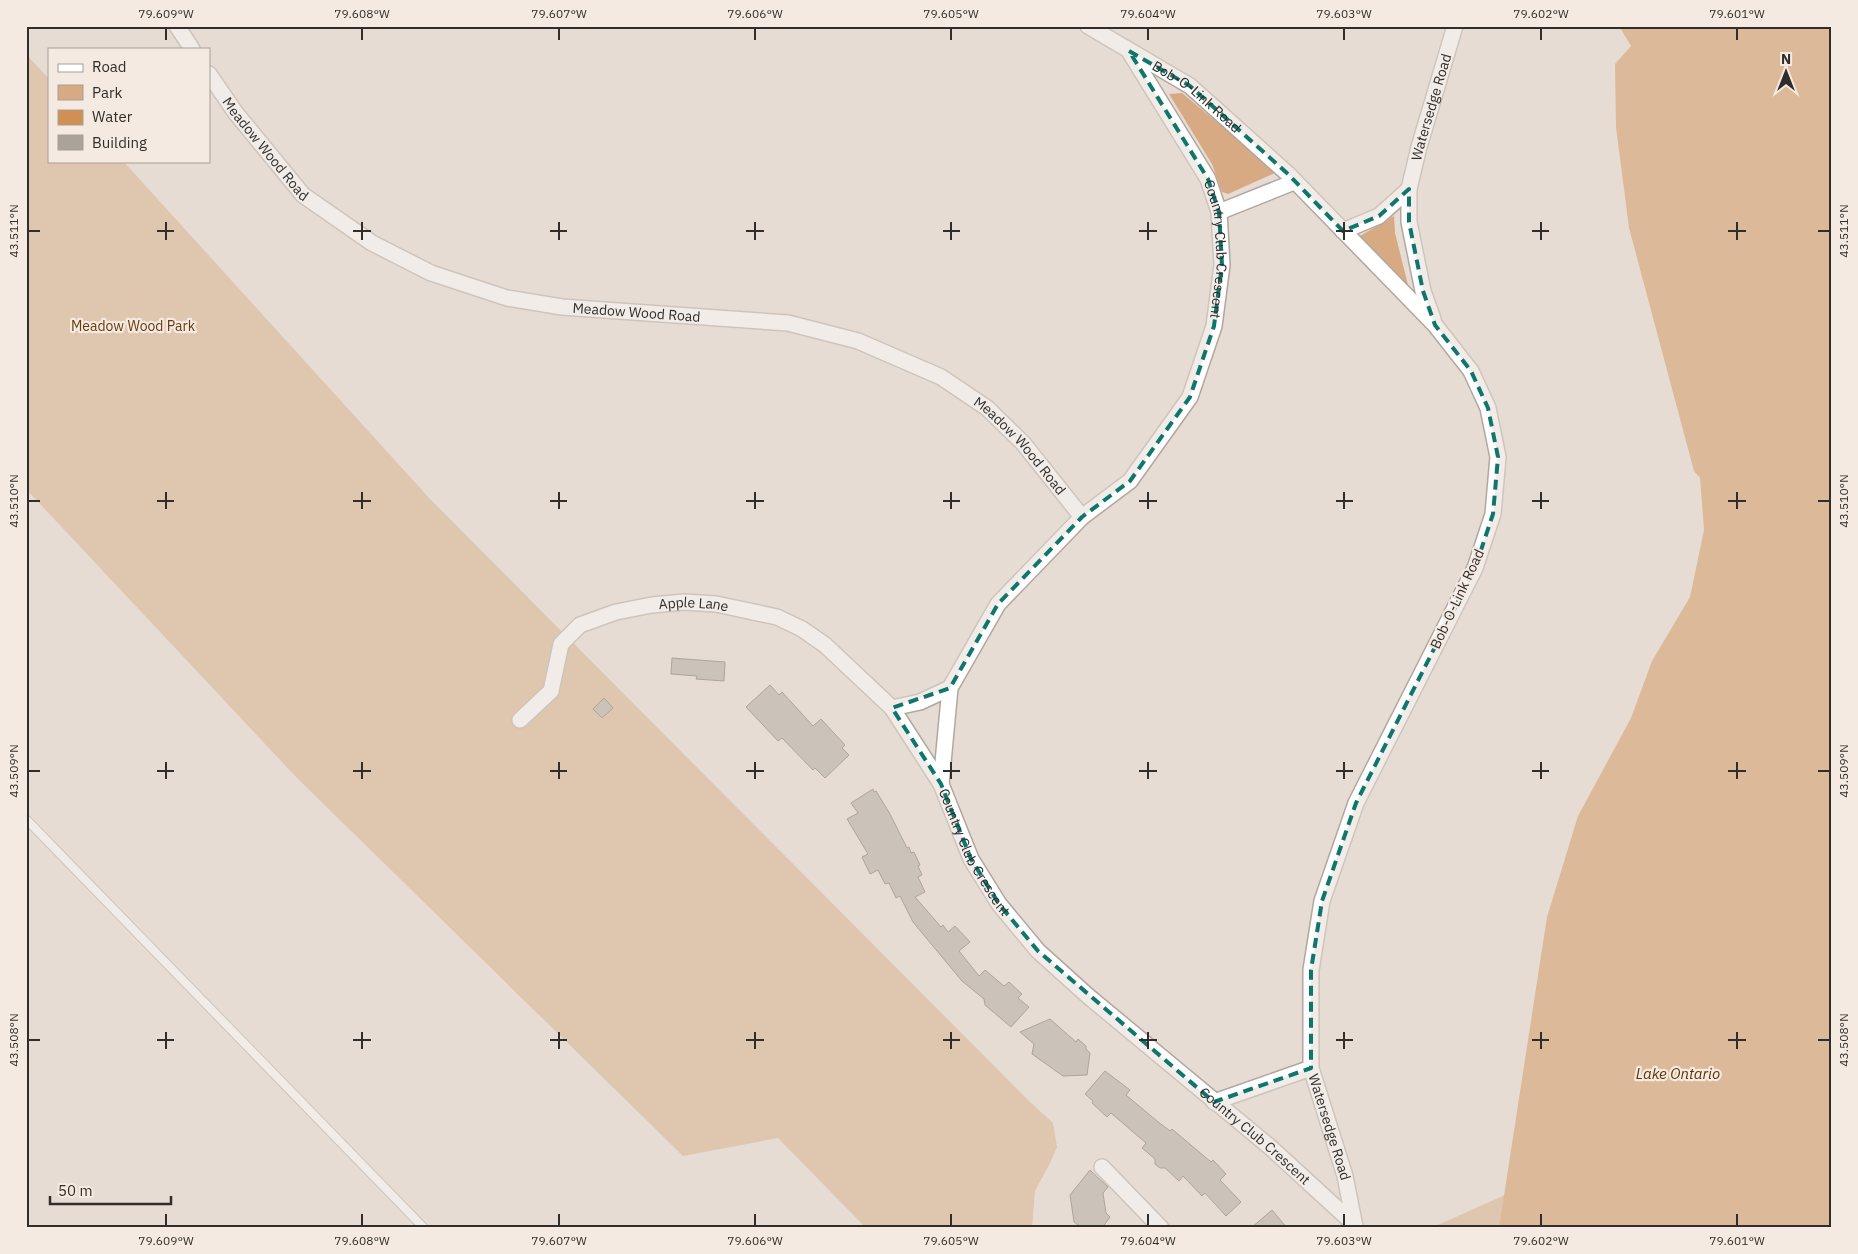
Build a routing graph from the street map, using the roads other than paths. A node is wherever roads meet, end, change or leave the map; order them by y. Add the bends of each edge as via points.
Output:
1 (177, 26) edge
2 (1088, 26) edge
3 (1455, 26) edge
4 (191, 48) edge
5 (1129, 51) junction
6 (210, 75) edge
7 (1294, 182) junction
8 (1409, 189) junction
9 (1219, 212) junction
10 (1343, 231) junction
11 (1435, 325) junction
12 (1082, 517) junction
13 (950, 688) junction
14 (892, 708) junction
15 (520, 720) dead end
16 (941, 784) junction
17 (26, 819) edge
18 (1311, 1068) junction
19 (1214, 1102) junction
20 (1102, 1167) dead end
21 (1354, 1226) edge
22 (424, 1228) edge
23 (1161, 1228) edge

1 - 4 street
2 - 5 street, Bob-O-Link Road
3 - 8 street, Watersedge Road
5 - 7 street, Bob-O-Link Road via 1190,86
5 - 9 street, Country Club Crescent via 1208,180
6 - 12 street, Meadow Wood Road via 235,112 303,195 372,243 414,265 507,298 562,307 788,323 858,341 941,376 987,408 1023,443
7 - 9 street
7 - 10 street, Bob-O-Link Road
8 - 10 street via 1379,216
8 - 11 street, Watersedge Road via 1409,222 1423,292
9 - 12 street, Country Club Crescent via 1222,264 1214,326 1190,397 1130,481
10 - 11 street, Bob-O-Link Road
11 - 18 street, Bob-O-Link Road via 1471,371 1488,408 1498,457 1493,514 1475,568 1356,804 1322,901 1311,970
12 - 13 street, Country Club Crescent via 998,604
13 - 14 street via 920,702
13 - 16 street, Country Club Crescent
14 - 15 street, Apple Lane via 802,629 777,617 716,604 684,602 616,612 580,625 561,644 552,691
14 - 16 street, Apple Lane
16 - 19 street, Country Club Crescent via 971,859 998,904 1038,951
17 - 22 lane
18 - 19 street, Watersedge Road
18 - 21 street, Watersedge Road via 1346,1176
19 - 21 street, Country Club Crescent via 1270,1147
20 - 23 street

